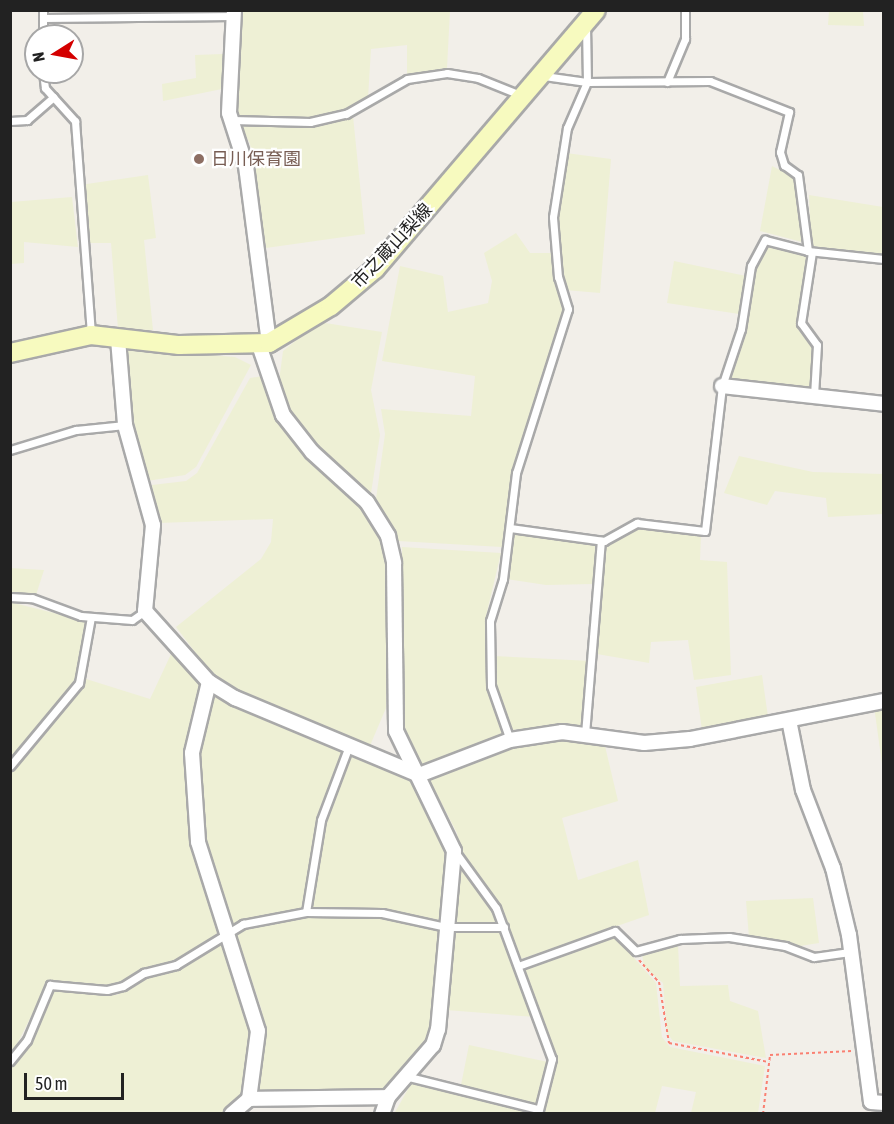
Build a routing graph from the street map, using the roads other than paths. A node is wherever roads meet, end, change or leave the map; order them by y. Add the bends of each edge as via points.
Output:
1 (686, 10) edge
2 (234, 13) edge
3 (43, 14) edge
4 (591, 16) edge
5 (540, 75) junction
6 (587, 82) junction
7 (667, 82) junction
8 (48, 84) edge
9 (522, 96) junction
10 (53, 97) junction
11 (232, 120) junction
12 (10, 121) edge
13 (810, 252) junction
14 (884, 259) edge
15 (91, 335) junction
16 (118, 339) junction
17 (264, 346) junction
18 (10, 353) edge
19 (722, 386) junction
20 (814, 398) junction
21 (884, 404) edge
22 (125, 425) junction
23 (10, 450) edge
24 (510, 528) junction
25 (601, 541) junction
26 (10, 597) edge
27 (145, 611) junction
28 (91, 617) junction
29 (209, 682) junction
30 (884, 701) edge
31 (789, 720) junction
32 (585, 734) junction
33 (510, 740) junction
34 (349, 746) junction
35 (10, 766) edge
36 (419, 775) junction
37 (454, 851) junction
38 (306, 912) junction
39 (446, 927) junction
40 (504, 927) junction
41 (228, 930) junction
42 (850, 952) junction
43 (518, 966) junction
44 (10, 1061) edge
45 (409, 1077) junction
46 (388, 1097) junction
47 (249, 1099) junction
48 (884, 1103) edge
49 (538, 1111) edge
50 (232, 1113) edge
51 (382, 1113) edge

1 - 7 lane via 685,39
2 - 3 lane
2 - 11 street
4 - 5 main road, 市之蔵山梨線
4 - 6 lane
5 - 6 lane
5 - 9 main road, 市之蔵山梨線
6 - 7 lane
6 - 24 lane via 567,128 553,217 558,277 568,309 516,473
7 - 13 lane via 710,81 789,112 780,152 784,165 798,175
8 - 10 lane
9 - 11 lane via 478,78 447,73 407,79 346,114 310,122
9 - 17 main road, 市之蔵山梨線 via 363,281
10 - 12 lane via 27,120
10 - 15 lane via 75,121
11 - 17 street via 246,166
13 - 14 lane
13 - 19 lane via 765,240 750,266 741,329
13 - 20 lane via 801,323 816,345
15 - 16 main road
15 - 18 main road
16 - 17 main road
16 - 22 street
17 - 36 street via 283,415 312,452 367,502 388,536 394,563 396,731
19 - 20 street
19 - 25 lane via 705,531 637,523
20 - 21 street
22 - 23 lane via 76,430
22 - 27 street via 153,525
24 - 25 lane
24 - 33 lane via 490,621 491,686
25 - 32 lane
26 - 28 lane via 32,598
27 - 28 lane via 132,620
27 - 29 street
28 - 35 lane via 78,683
29 - 34 street
29 - 41 street via 192,753 196,823 204,867
30 - 31 street
31 - 32 street via 644,743
31 - 42 street via 803,790 832,868
32 - 33 street
33 - 36 street
34 - 36 street
34 - 38 lane via 321,820
36 - 37 street
37 - 39 street
37 - 40 lane
38 - 39 lane via 382,913
38 - 41 lane
39 - 40 lane
39 - 45 street via 438,1029 433,1045
40 - 43 lane
41 - 44 lane via 195,956 123,986 107,990 50,985 27,1040
41 - 47 street via 258,1031
42 - 43 lane via 814,957 785,945 729,937 680,939 636,951 615,932
42 - 48 street via 871,1102
43 - 49 lane via 552,1059
45 - 46 street
45 - 49 lane
46 - 47 street
46 - 51 street
47 - 50 street

